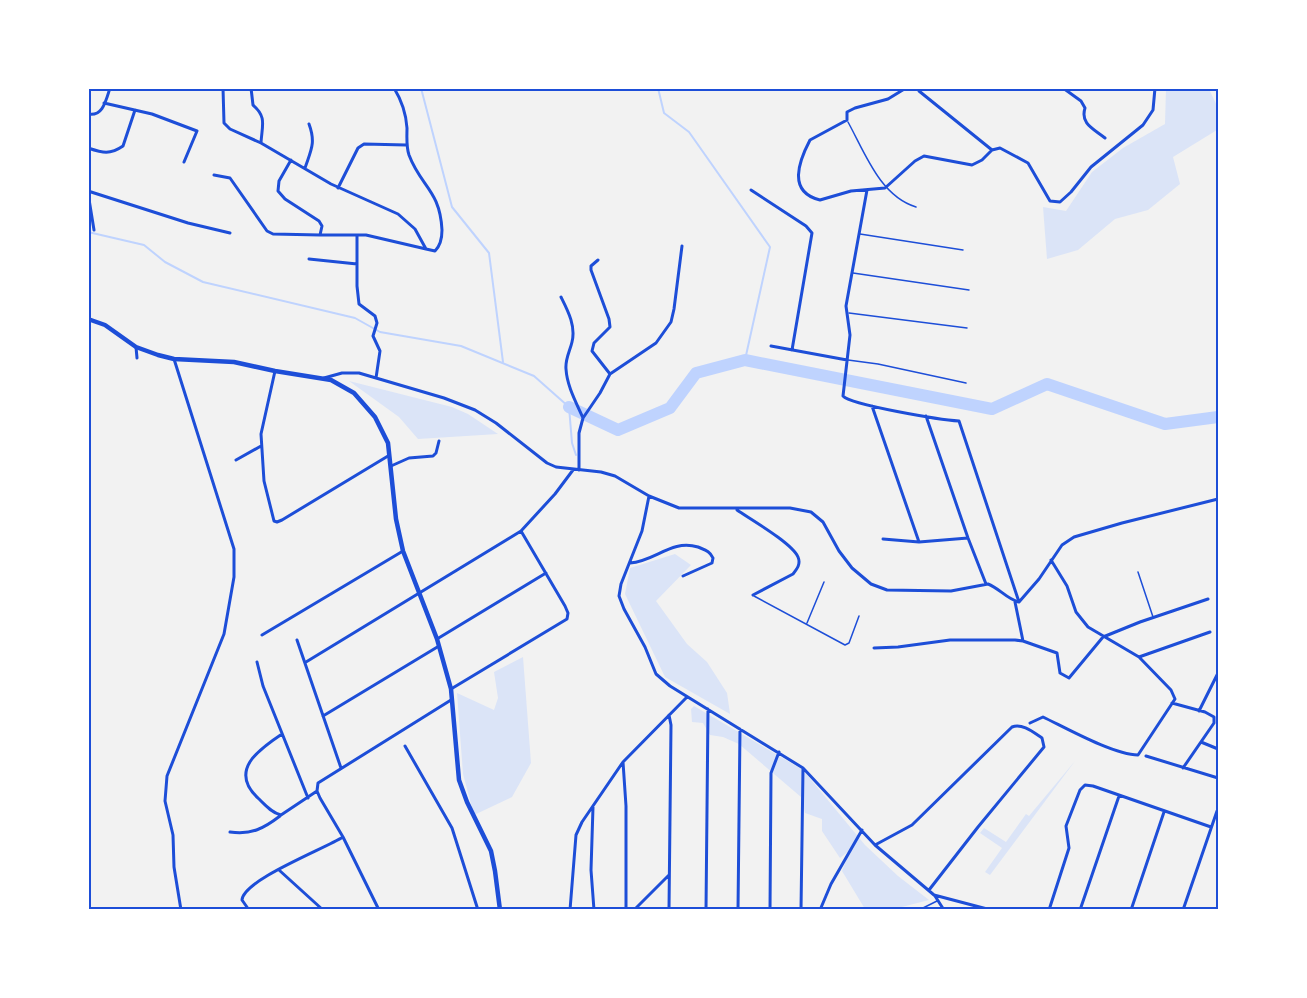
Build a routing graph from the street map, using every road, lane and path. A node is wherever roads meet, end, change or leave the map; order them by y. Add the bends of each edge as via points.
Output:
1 (110, 88) edge
2 (223, 88) edge
3 (251, 88) edge
4 (394, 88) edge
5 (906, 88) edge
6 (1063, 88) edge
7 (1155, 88) edge
8 (919, 91) dead end
9 (104, 103) junction
10 (135, 110) junction
11 (88, 114) edge
12 (847, 120) junction
13 (309, 124) dead end
14 (1106, 138) dead end
15 (261, 143) junction
16 (406, 145) junction
17 (88, 148) edge
18 (992, 150) junction
19 (291, 160) junction
20 (184, 162) dead end
21 (305, 169) junction
22 (214, 175) dead end
23 (338, 188) junction
24 (885, 188) junction
25 (751, 190) dead end
26 (867, 190) junction
27 (88, 192) edge
28 (916, 207) dead end
29 (94, 230) dead end
30 (230, 233) dead end
31 (859, 233) junction
32 (320, 235) junction
33 (357, 235) junction
34 (682, 246) dead end
35 (426, 249) junction
36 (963, 250) dead end
37 (309, 259) dead end
38 (598, 260) dead end
39 (357, 264) junction
40 (852, 273) junction
41 (969, 290) dead end
42 (561, 297) dead end
43 (847, 312) junction
44 (88, 319) edge
45 (967, 328) dead end
46 (771, 346) dead end
47 (136, 347) junction
48 (792, 350) junction
49 (137, 358) dead end
50 (174, 359) junction
51 (847, 360) junction
52 (275, 371) junction
53 (609, 374) junction
54 (323, 378) junction
55 (376, 378) junction
56 (966, 383) dead end
57 (872, 406) junction
58 (926, 416) junction
59 (583, 418) junction
60 (439, 441) dead end
61 (261, 446) junction
62 (390, 455) junction
63 (236, 460) dead end
64 (392, 466) junction
65 (573, 470) junction
66 (579, 470) junction
67 (649, 496) junction
68 (1218, 498) edge
69 (735, 508) junction
70 (521, 531) junction
71 (968, 538) junction
72 (883, 539) dead end
73 (919, 542) junction
74 (403, 551) junction
75 (1051, 560) junction
76 (630, 563) junction
77 (1138, 572) dead end
78 (546, 573) junction
79 (683, 576) dead end
80 (824, 582) dead end
81 (986, 584) junction
82 (419, 592) junction
83 (753, 596) joint
84 (1208, 599) dead end
85 (1017, 602) junction
86 (859, 616) dead end
87 (1153, 618) junction
88 (806, 623) junction
89 (1210, 632) dead end
90 (262, 635) dead end
91 (1103, 637) junction
92 (297, 639) dead end
93 (437, 639) junction
94 (1023, 641) junction
95 (439, 646) junction
96 (874, 648) dead end
97 (1139, 657) junction
98 (257, 662) dead end
99 (306, 662) junction
100 (1218, 673) edge
101 (452, 689) junction
102 (687, 697) junction
103 (453, 699) junction
104 (1172, 703) junction
105 (708, 709) junction
106 (1199, 711) junction
107 (669, 715) junction
108 (323, 716) junction
109 (1030, 723) dead end
110 (740, 729) junction
111 (282, 734) junction
112 (1201, 742) junction
113 (405, 746) dead end
114 (1218, 749) edge
115 (779, 752) junction
116 (1146, 756) dead end
117 (623, 762) junction
118 (341, 768) junction
119 (802, 768) junction
120 (1184, 768) junction
121 (1218, 778) edge
122 (317, 791) junction
123 (1119, 796) junction
124 (308, 798) junction
125 (593, 805) junction
126 (1217, 811) dead end
127 (1164, 812) junction
128 (281, 815) junction
129 (1211, 827) junction
130 (862, 830) junction
131 (230, 832) dead end
132 (343, 837) junction
133 (875, 845) junction
134 (279, 870) junction
135 (669, 875) junction
136 (929, 890) junction
137 (934, 895) junction
138 (938, 900) junction
139 (181, 909) edge
140 (249, 909) edge
141 (323, 909) edge
142 (379, 909) edge
143 (478, 909) edge
144 (500, 909) edge
145 (570, 909) edge
146 (594, 909) edge
147 (626, 909) edge
148 (634, 909) edge
149 (669, 909) edge
150 (705, 909) edge
151 (738, 909) edge
152 (770, 909) edge
153 (801, 909) edge
154 (820, 909) edge
155 (919, 909) edge
156 (944, 909) edge
157 (991, 909) edge
158 (1049, 909) edge
159 (1080, 909) edge
160 (1131, 909) edge
161 (1183, 909) edge

1 - 9 street
2 - 15 street via 226,126
3 - 15 street via 253,105 263,117
4 - 16 street via 404,107
5 - 12 street via 882,101 851,109
6 - 14 street via 1081,101 1085,122
7 - 18 street via 1153,110 1143,126 1091,167 1060,202 1050,201 1024,160 1002,148
8 - 18 street
9 - 10 street
9 - 11 street via 98,114
10 - 17 street via 123,146 105,154
10 - 20 street via 196,130
12 - 24 lane
12 - 26 street via 810,140 798,184 820,200
13 - 21 street via 314,144
15 - 19 street
16 - 23 street via 364,144 358,148
16 - 35 street via 414,167 434,194 441,215 439,247 435,251
18 - 24 street via 972,165 934,156 920,157
19 - 21 street
19 - 32 street via 278,191 319,221
21 - 23 street
22 - 32 street via 230,178 267,231
23 - 35 street via 398,214 415,229
24 - 26 street
24 - 28 lane via 901,202
25 - 48 street via 812,233
26 - 31 street
27 - 29 street
27 - 30 street
31 - 36 lane
31 - 40 street
32 - 33 street
33 - 35 street
33 - 39 street
34 - 53 street via 671,322 656,344
37 - 39 street
38 - 53 street via 591,270 610,327 594,343 592,351
39 - 55 street via 359,304 375,316 377,323 374,336 380,351
40 - 41 lane
40 - 43 street
42 - 59 street via 573,330 567,378
43 - 45 lane
43 - 51 street
44 - 47 main road via 105,325
46 - 48 street
47 - 49 street
47 - 50 main road
48 - 51 street
50 - 52 main road via 234,362
50 - 139 street via 231,536 234,561 224,634 167,776 165,801
51 - 56 lane
51 - 57 street via 844,398
52 - 54 main road
52 - 61 street via 263,418
53 - 59 street
54 - 55 street via 350,373
54 - 62 main road via 344,386 364,403 384,432
55 - 65 street via 475,410 547,463
57 - 58 street
57 - 73 street
58 - 71 street
58 - 85 street via 958,422
59 - 66 street
60 - 64 street via 433,456 409,458
61 - 62 street via 264,481 275,522
61 - 63 street
62 - 64 main road
64 - 74 main road
65 - 66 street
65 - 70 street
66 - 67 street via 615,476
67 - 69 street via 679,508
67 - 76 street
68 - 75 street via 1077,536 1062,545
69 - 81 street via 811,512 823,522 852,568 878,588 951,591
69 - 83 street via 788,546 799,560 793,574
70 - 78 street
70 - 82 street
71 - 73 street
71 - 81 street
72 - 73 street
74 - 82 main road
74 - 90 street
75 - 85 street
75 - 91 street via 1079,617
76 - 79 street via 682,544 711,553 712,563
76 - 102 street via 619,591 621,602 656,674
77 - 87 lane
78 - 93 street
78 - 101 street via 566,606 567,619
80 - 88 lane
81 - 85 street
82 - 93 main road
82 - 99 street
83 - 88 lane
84 - 87 street
85 - 94 street
86 - 88 lane via 846,645
87 - 91 street
89 - 97 street
91 - 94 street via 1069,678 1060,673 1057,653
91 - 97 street
92 - 99 street
93 - 95 main road
94 - 96 street via 941,640
95 - 101 main road
95 - 108 street
97 - 104 street via 1171,690 1175,699
98 - 111 street
99 - 108 street
100 - 106 street
101 - 103 main road
102 - 105 street
102 - 107 street
103 - 118 street
103 - 144 main road via 459,780 491,851
104 - 106 street
104 - 109 street via 1138,755 1101,744 1043,717
105 - 110 street
105 - 150 street
106 - 112 street via 1214,717
107 - 117 street
107 - 135 street
108 - 118 street
110 - 115 street
110 - 151 street
111 - 124 street
111 - 128 street via 255,753 246,773 251,791
112 - 114 street
112 - 120 street
113 - 143 street via 452,828
115 - 119 street
115 - 152 street via 771,773
116 - 120 street
117 - 125 street
117 - 147 street
118 - 122 street via 318,783
119 - 130 street
119 - 153 street
120 - 121 street
122 - 124 street
122 - 132 street
123 - 127 street
123 - 158 street via 1093,786 1085,785 1080,790 1066,825 1069,848
123 - 159 street
124 - 128 street
125 - 145 street via 576,835
125 - 146 street
126 - 129 street
127 - 129 street
127 - 160 street
128 - 131 street via 262,829
129 - 161 street
130 - 133 street
130 - 154 street
132 - 134 street
132 - 142 street
133 - 136 street
133 - 136 street via 912,825 1014,726 1042,738 1043,750
134 - 140 street via 243,893 243,904
134 - 141 street
135 - 148 street
135 - 149 street
136 - 137 street
137 - 138 street
137 - 157 street
138 - 155 lane
138 - 156 street

